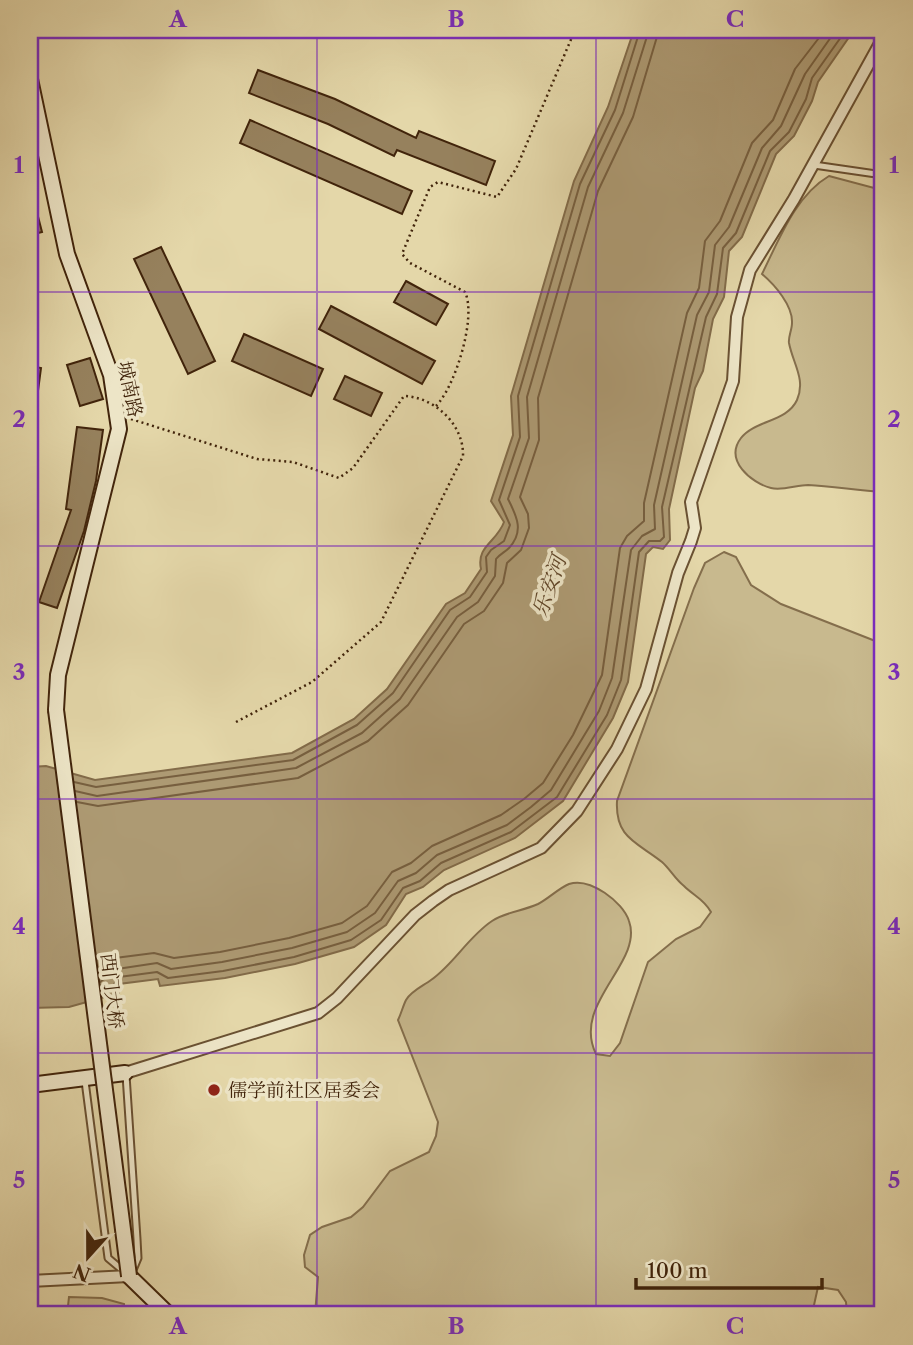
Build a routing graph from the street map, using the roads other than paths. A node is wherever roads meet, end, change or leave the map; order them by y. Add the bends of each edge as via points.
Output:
1 (43, 30) edge
2 (30, 33) edge
3 (883, 38) edge
4 (30, 79) edge
5 (814, 165) junction
6 (883, 175) edge
7 (56, 710) joint
8 (125, 1073) junction
9 (85, 1078) junction
10 (30, 1085) edge
11 (130, 1276) junction
12 (30, 1281) edge
13 (169, 1315) edge

1 - 2 street
3 - 5 street
4 - 7 street, 城南路 via 67,254 111,375 118,415 114,458 58,675
5 - 6 lane
5 - 8 street via 750,270 737,317 733,382 691,502 695,528 677,573 646,689 629,729 577,811 541,848 449,890 415,915 318,1013
7 - 11 street, 西门大桥, bridge
8 - 9 street
8 - 11 lane via 138,1249
9 - 10 street
9 - 11 lane via 108,1258
11 - 12 street
11 - 13 street

